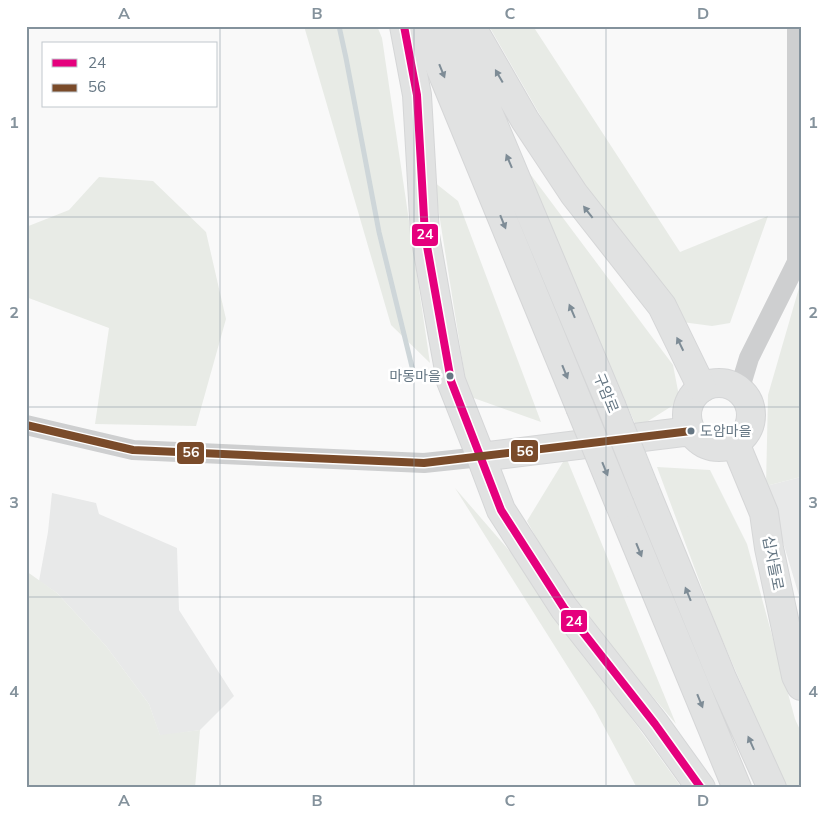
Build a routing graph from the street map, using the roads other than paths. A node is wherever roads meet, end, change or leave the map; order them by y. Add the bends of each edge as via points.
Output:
1 (404, 26) edge
2 (423, 26) edge
3 (452, 26) edge
4 (471, 26) edge
5 (796, 26) edge
6 (799, 262) edge
7 (702, 388) junction
8 (739, 391) junction
9 (26, 425) edge
10 (691, 431) junction
11 (735, 443) junction
12 (481, 457) junction
13 (801, 686) edge
14 (702, 788) edge
15 (737, 788) edge
16 (772, 788) edge

1 - 12 main road via 417,94 425,234 439,315 451,381
2 -> 15 main road, 구암로, bridge
16 -> 3 main road, 구암로, bridge via 722,678
7 -> 4 main road via 662,306 574,194 525,120
5 - 6 street
6 - 8 street via 749,358
7 - 8 main road via 721,383
7 - 10 main road via 689,403 687,422
8 - 11 main road via 746,398 750,418 745,432
9 - 12 street via 133,450 424,463
10 - 11 main road via 697,439 715,447
10 - 12 main road
11 - 13 main road, 십자들로 via 764,513 796,676
12 - 14 main road via 501,510 564,608

